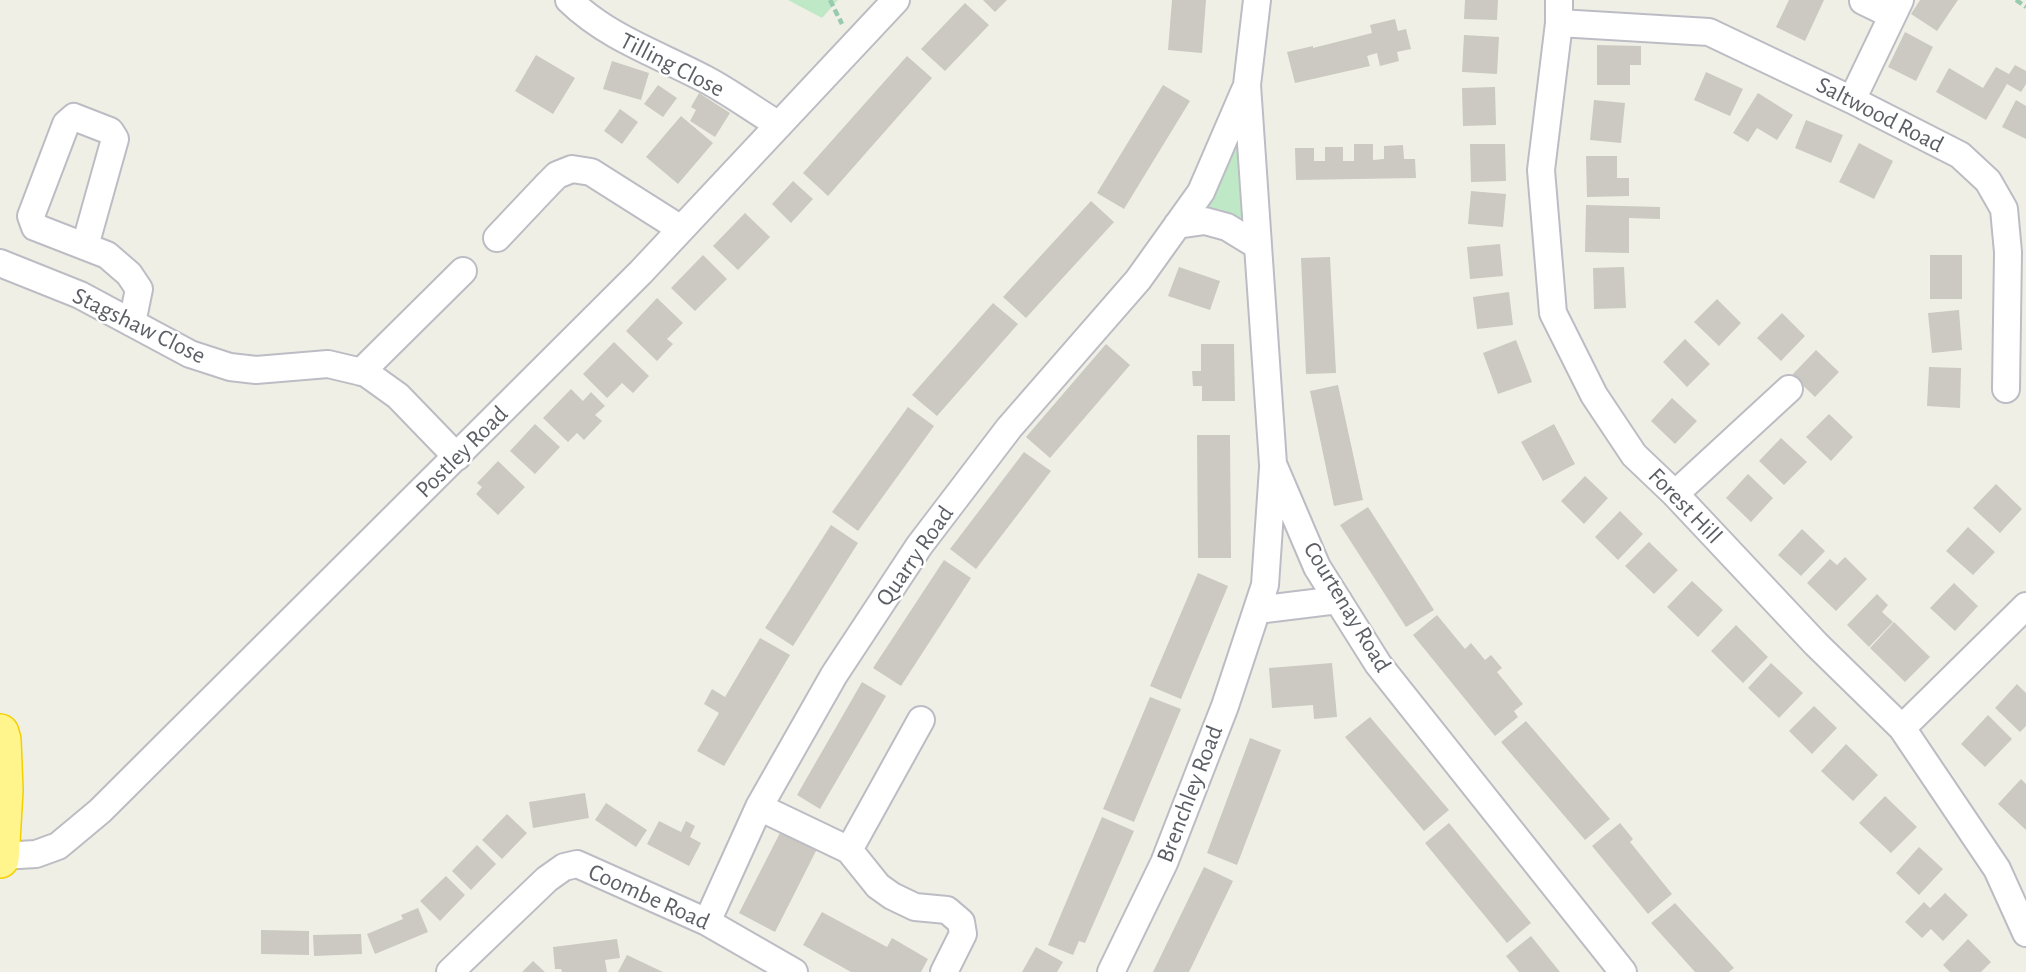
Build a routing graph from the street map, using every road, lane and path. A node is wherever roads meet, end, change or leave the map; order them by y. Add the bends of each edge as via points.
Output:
1 (569, 0) edge
2 (896, 0) edge
3 (1257, 0) edge
4 (2016, 0) edge
5 (1863, 1) edge
6 (2026, 7) edge
7 (1896, 8) edge
8 (1559, 12) edge
9 (1247, 85) junction
10 (1852, 100) junction
11 (779, 125) junction
12 (1177, 225) junction
13 (681, 229) junction
14 (497, 238) dead end
15 (85, 246) junction
16 (1258, 246) junction
17 (0, 263) edge
18 (463, 271) dead end
19 (132, 323) junction
20 (361, 372) junction
21 (1789, 389) dead end
22 (2006, 389) dead end
23 (457, 457) junction
24 (1273, 464) junction
25 (1675, 494) junction
26 (1338, 600) junction
27 (2026, 606) edge
28 (1257, 610) junction
29 (921, 720) dead end
30 (1902, 728) junction
31 (0, 733) edge
32 (759, 807) junction
33 (849, 850) junction
34 (0, 858) edge
35 (707, 922) junction
36 (2026, 933) edge
37 (450, 972) edge
38 (794, 972) edge
39 (944, 972) edge
40 (1111, 972) edge
41 (1623, 972) edge

1 - 11 street, Tilling Close via 598,26 707,79
2 - 11 street, Postley Road
3 - 9 street, Courtenay Road
4 - 6 path
5 - 7 street
7 - 10 street
8 - 10 street, Saltwood Road via 1709,32
8 - 25 street, Forest Hill via 1541,170 1553,313 1594,395 1634,455
9 - 12 street, Quarry Road via 1201,192
9 - 16 street, Courtenay Road
10 - 22 street, Saltwood Road via 1960,155 1988,181 2004,209 2008,252
11 - 13 street, Postley Road
12 - 16 street via 1205,221 1227,227
12 - 32 street, Quarry Road via 1138,279 1009,428 919,546 834,676
13 - 14 street via 591,172 572,169 557,175
13 - 23 street, Postley Road
15 - 15 street via 35,227 31,216 66,124 74,117 110,131 115,139
15 - 19 street via 107,255 139,289
16 - 24 street, Courtenay Road
17 - 19 street, Stagshaw Close via 80,295
18 - 20 street
19 - 20 street, Stagshaw Close via 190,354 230,368 328,364
20 - 23 street, Stagshaw Close via 398,397
21 - 25 street
23 - 34 street, Postley Road via 100,811 58,846
24 - 26 street, Courtenay Road via 1317,567
24 - 28 street, Brenchley Road via 1265,585
25 - 30 street, Forest Hill
26 - 28 street
26 - 41 street, Courtenay Road via 1378,664
27 - 30 street
28 - 40 street, Brenchley Road via 1164,863
29 - 33 street
30 - 36 street, Forest Hill via 1997,869
31 - 34 highway via 4,790
32 - 33 street
32 - 35 street, Quarry Road
33 - 39 street via 892,896 915,907 947,910 961,922 964,934
35 - 37 street, Coombe Road via 576,864 547,879
35 - 38 street, Coombe Road

